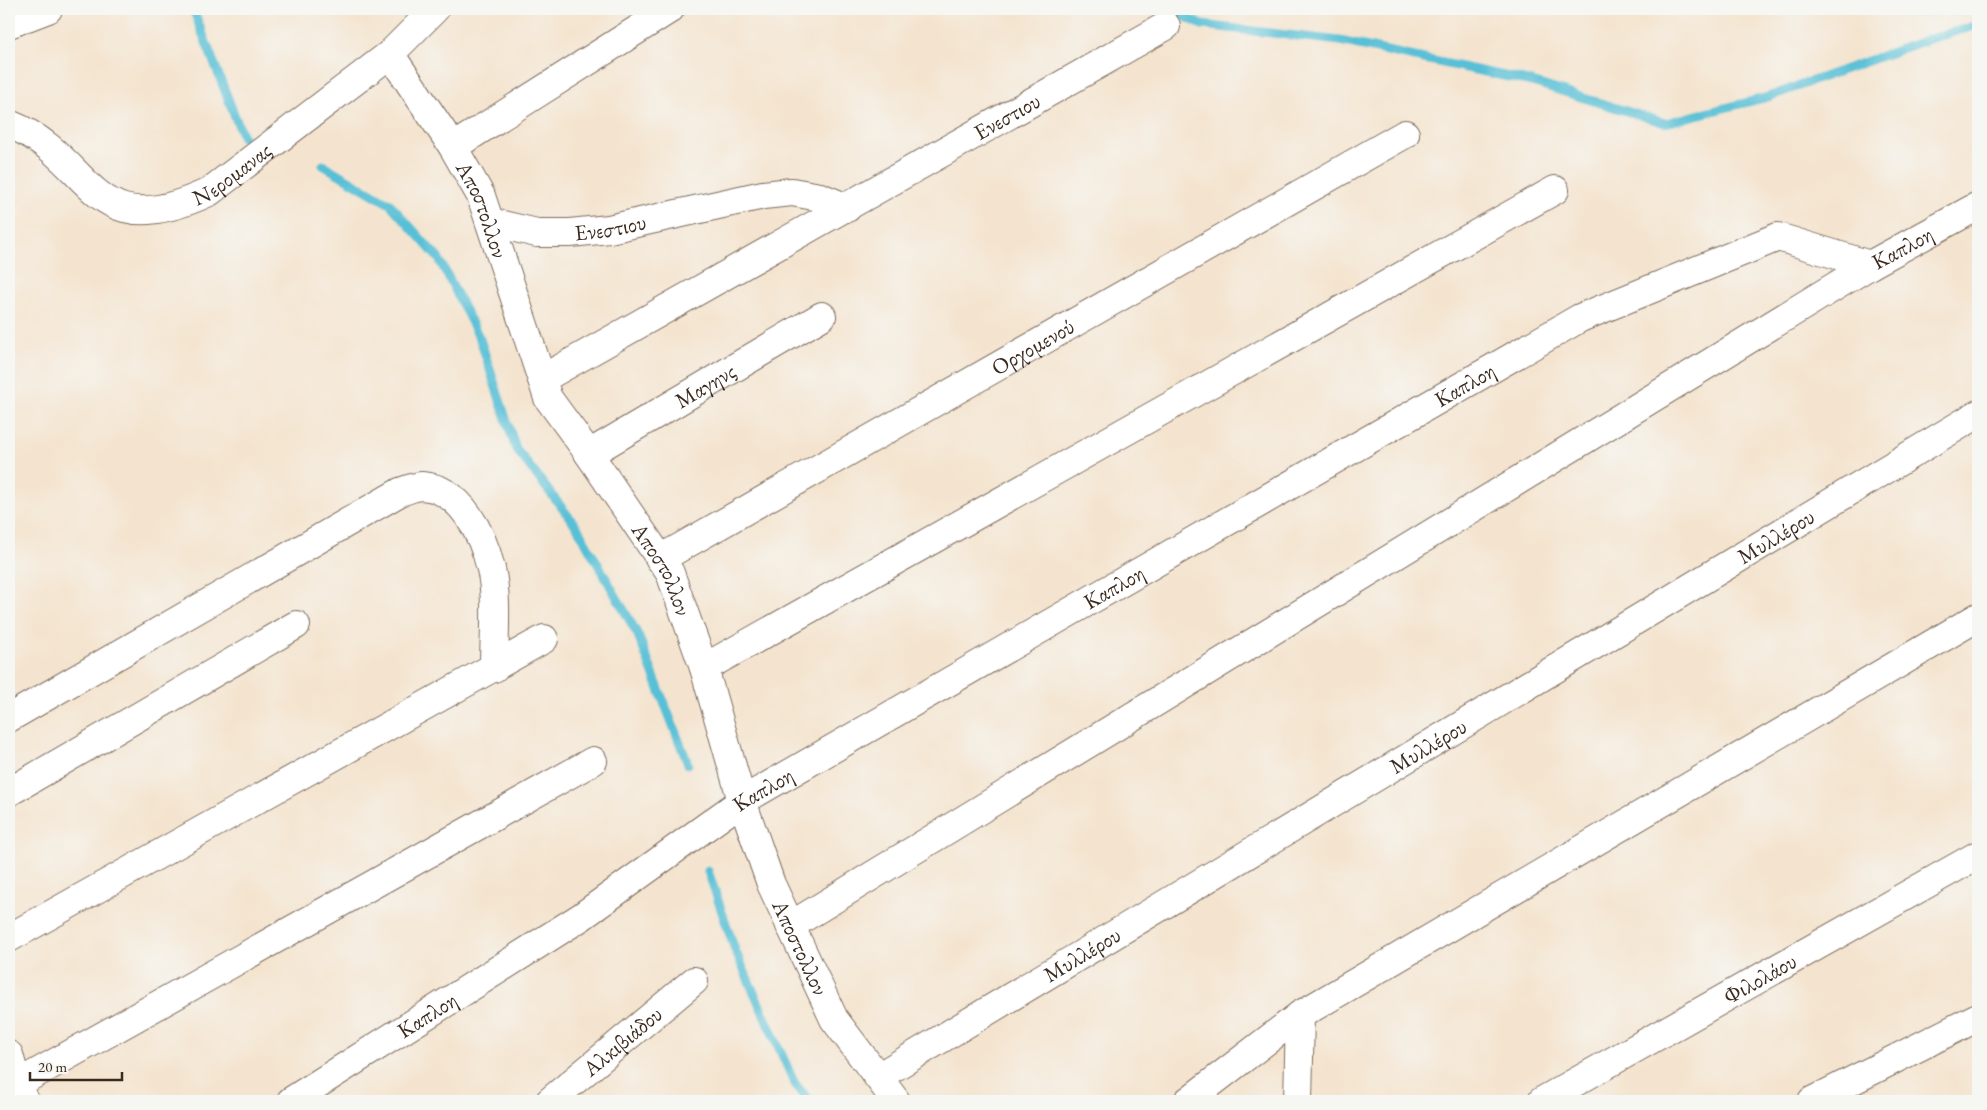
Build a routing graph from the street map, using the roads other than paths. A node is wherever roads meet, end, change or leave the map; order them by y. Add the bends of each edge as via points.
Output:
1 (48, 9) edge
2 (435, 9) edge
3 (670, 9) edge
4 (9, 24) edge
5 (1166, 26) dead end
6 (390, 54) junction
7 (9, 124) edge
8 (1404, 134) dead end
9 (452, 147) junction
10 (1554, 190) dead end
11 (1978, 206) edge
12 (847, 208) junction
13 (490, 222) junction
14 (1870, 265) junction
15 (822, 316) dead end
16 (542, 379) junction
17 (1978, 414) edge
18 (590, 454) junction
19 (660, 559) junction
20 (1978, 617) edge
21 (296, 626) dead end
22 (544, 640) dead end
23 (494, 668) junction
24 (704, 668) junction
25 (9, 718) edge
26 (592, 761) dead end
27 (9, 792) edge
28 (742, 801) junction
29 (1978, 855) edge
30 (790, 926) junction
31 (9, 938) edge
32 (694, 981) dead end
33 (1300, 1015) junction
34 (1978, 1017) edge
35 (9, 1055) edge
36 (878, 1077) junction
37 (21, 1092) edge
38 (291, 1101) edge
39 (550, 1101) edge
40 (896, 1101) edge
41 (1188, 1101) edge
42 (1298, 1101) edge
43 (1542, 1101) edge
44 (1812, 1101) edge

1 - 4 street
2 - 6 street, Νερομανας
3 - 9 street
5 - 12 street, Ενεστιου
6 - 7 street, Νερομανας via 209,192 180,205 151,211 125,209 100,197 50,149 24,130
6 - 9 street, Αποστολλον
8 - 19 street, Ορχομενού
9 - 13 street, Αποστολλον via 482,196
10 - 24 street
11 - 14 street, Καπλοη
12 - 13 street, Ενεστιου via 820,197 792,192 570,234 537,233
12 - 16 street, Ενεστιου
13 - 16 street, Αποστολλον
14 - 28 street, Καπλοη via 1778,237 1580,318
14 - 30 street
15 - 18 street, Μαγηνς
16 - 18 street, Αποστολλον via 548,398
17 - 36 street, Μυλλέρου
18 - 19 street, Αποστολλον
19 - 24 street, Αποστολλον via 670,573
20 - 33 street
21 - 27 street
22 - 23 street
23 - 25 street via 495,604 491,569 481,538 463,508 442,491 421,486 400,492
23 - 31 street
24 - 28 street, Αποστολλον
26 - 37 street
28 - 30 street, Αποστολλον via 771,884
28 - 38 street, Καπλοη via 581,917
29 - 43 street, Φιλολάου
30 - 36 street, Αποστολλον via 834,1019
32 - 39 street, Αλκιβιάδου
33 - 41 street
33 - 42 street
34 - 44 street
35 - 37 street
36 - 40 street, Αποστολλον

